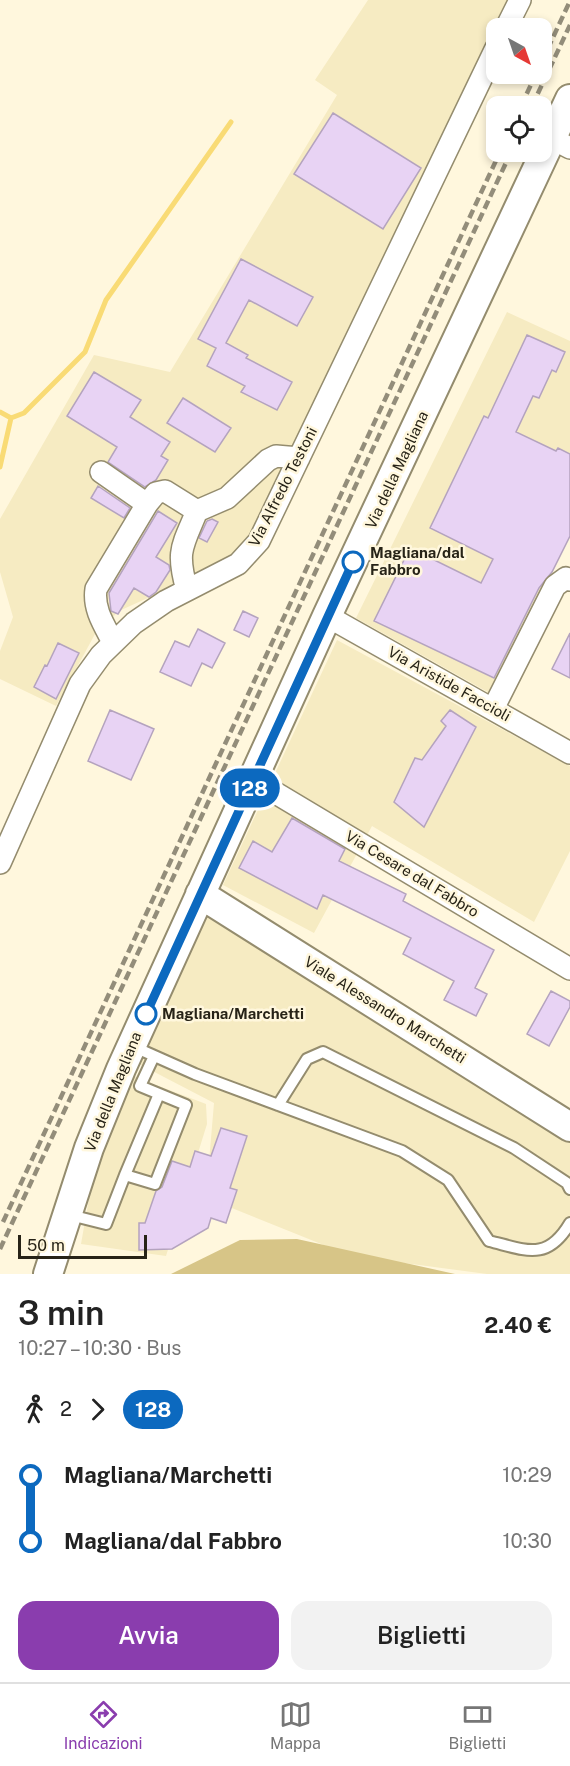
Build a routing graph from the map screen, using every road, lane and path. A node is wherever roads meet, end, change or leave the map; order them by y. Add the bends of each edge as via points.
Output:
1 (520, 0) edge
2 (511, 18) edge
3 (486, 69) edge
4 (570, 99) edge
5 (560, 143) edge
6 (299, 458) junction
7 (101, 472) dead end
8 (147, 504) junction
9 (197, 511) junction
10 (570, 580) edge
11 (187, 590) junction
12 (327, 616) junction
13 (113, 642) junction
14 (493, 709) junction
15 (570, 753) edge
16 (254, 780) junction
17 (0, 863) edge
18 (200, 894) junction
19 (570, 969) edge
20 (142, 1051) junction
21 (159, 1094) junction
22 (278, 1105) junction
23 (570, 1127) edge
24 (125, 1175) junction
25 (570, 1189) edge
26 (68, 1215) junction
27 (570, 1223) edge
28 (48, 1274) edge

1 - 2 street
3 - 6 street, Via Alfredo Testoni
4 - 5 main road, Via della Magliana
5 - 12 main road, Via della Magliana
6 - 9 street via 276,456 268,460 227,498
6 - 11 street, Via Alfredo Testoni via 254,549 238,564
7 - 8 street
8 - 9 street via 165,491
8 - 13 street via 96,589 98,613
9 - 11 street via 180,550 179,563
10 - 14 street via 566,578 555,586
11 - 13 street, Via Alfredo Testoni via 140,618
12 - 14 street, Via Aristide Faccioli
12 - 16 main road, Via della Magliana
13 - 17 street, Via Alfredo Testoni via 80,684
14 - 15 street, Via Aristide Faccioli
16 - 18 main road, Via della Magliana
16 - 19 street, Via Cesare dal Fabbro
18 - 20 main road, Via della Magliana
18 - 23 main road, Viale Alessandro Marchetti
20 - 21 lane via 140,1086
20 - 22 lane
20 - 26 main road, Via della Magliana via 89,1149
21 - 24 lane
21 - 24 lane via 186,1105 155,1184
22 - 25 lane via 307,1059 323,1052 514,1148 567,1183
22 - 27 lane via 402,1151 448,1180 489,1241 535,1252 552,1246
24 - 26 lane via 106,1224
26 - 28 main road, Via della Magliana

